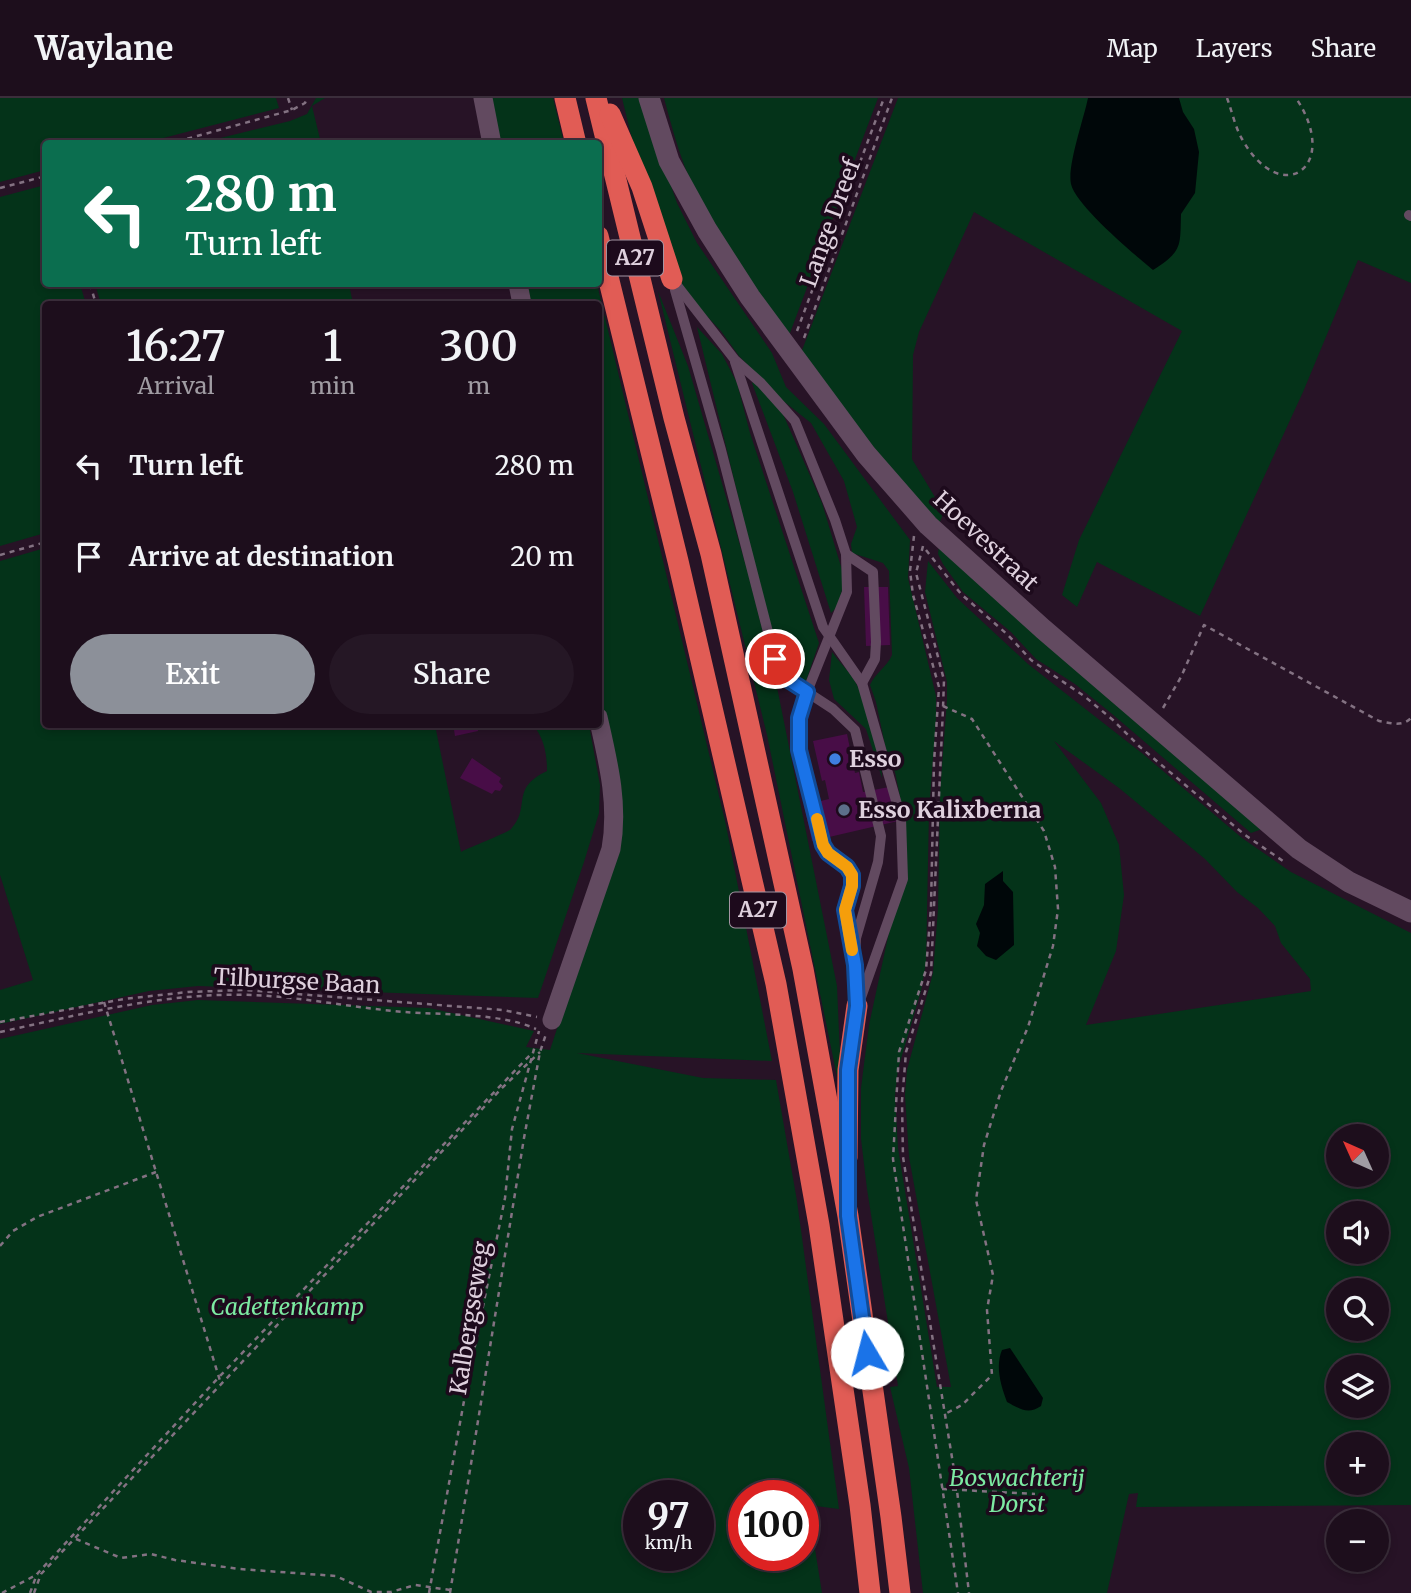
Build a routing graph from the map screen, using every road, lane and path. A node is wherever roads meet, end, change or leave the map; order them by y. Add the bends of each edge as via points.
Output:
1 (288, 98) edge
2 (307, 98) edge
3 (483, 98) edge
4 (565, 98) edge
5 (596, 98) edge
6 (603, 98) edge
7 (649, 98) edge
8 (884, 98) edge
9 (892, 98) edge
10 (1227, 98) edge
11 (1296, 98) edge
12 (292, 110) junction
13 (183, 140) edge
14 (491, 140) edge
15 (575, 140) edge
16 (42, 177) edge
17 (0, 188) edge
18 (602, 252) edge
19 (672, 279) junction
20 (792, 354) junction
21 (735, 360) junction
22 (923, 538) junction
23 (42, 543) edge
24 (846, 554) junction
25 (0, 555) edge
26 (830, 638) junction
27 (862, 683) junction
28 (807, 692) junction
29 (943, 706) junction
30 (1411, 718) edge
31 (1154, 724) junction
32 (600, 728) edge
33 (1285, 863) dead end
34 (1411, 912) edge
35 (855, 965) junction
36 (104, 1002) junction
37 (857, 1006) junction
38 (106, 1009) junction
39 (0, 1022) edge
40 (545, 1025) junction
41 (0, 1032) edge
42 (532, 1053) junction
43 (530, 1061) junction
44 (156, 1172) junction
45 (848, 1216) junction
46 (0, 1246) edge
47 (219, 1377) junction
48 (221, 1385) junction
49 (945, 1414) junction
50 (942, 1489) junction
51 (957, 1489) junction
52 (1035, 1494) dead end
53 (75, 1538) junction
54 (39, 1574) junction
55 (430, 1587) junction
56 (450, 1592) edge
57 (2, 1593) edge
58 (32, 1593) edge
59 (429, 1593) edge
60 (870, 1593) edge
61 (900, 1593) edge
62 (958, 1593) edge
63 (969, 1593) edge

1 - 12 path
2 - 12 path
3 - 14 street
4 - 15 highway
5 - 45 highway, A27 via 711,554 803,969
6 - 19 highway, A27 via 642,187
7 - 20 street, Hoevestraat via 669,161 687,196
8 - 20 path, Lange Dreef
9 - 20 path, Lange Dreef via 819,300
10 - 11 path via 1248,147 1276,173 1290,176 1300,173 1313,149 1309,120
12 - 13 path
16 - 17 path
18 - 60 highway, A27 via 776,984 819,1225
19 - 21 lane, A27
19 - 28 lane, A27 via 775,659 787,679
20 - 22 street, Hoevestraat
21 - 24 lane, A27 via 794,421
21 - 26 lane, A27 via 822,627
22 - 29 path via 916,573 943,680
22 - 31 street, Hoevestraat via 1043,629
22 - 33 path, Hoevestraat via 961,594 1031,660 1084,696 1245,835
22 - 50 path via 910,571 939,687 931,907 926,970 899,1052 893,1159
23 - 25 path
24 - 26 lane, A27 via 848,592
24 - 27 lane via 873,572 876,650
26 - 27 lane, A27
26 - 28 lane, A27
27 - 37 lane, A27 via 901,818 903,879
28 - 35 lane, A27 via 799,718 799,750 823,845 852,875 845,910
28 - 35 lane, A27 via 855,730 881,836 856,938
29 - 49 path via 931,973 906,1052 902,1157
29 - 49 path via 972,719 1045,831 1055,867 1058,909 1053,946 1028,1027 984,1144 976,1200 993,1275 988,1310 992,1375 962,1405
30 - 31 path via 1396,724 1379,720 1204,625
31 - 34 street, Hoevestraat via 1298,849 1349,882
32 - 40 street via 612,779 615,829
35 - 37 lane, A27
36 - 38 path
36 - 39 path, Tilburgse Baan
36 - 40 path, Tilburgse Baan via 245,990 503,1010
37 - 45 highway, A27 via 848,1070
38 - 40 path, Tilburgse Baan via 167,999 252,995
38 - 41 path, Tilburgse Baan
38 - 44 path
40 - 42 path
42 - 43 path
42 - 47 path
43 - 48 path
43 - 55 path via 512,1129 505,1198
43 - 56 path, Kalbergseweg via 540,1052
44 - 46 path via 37,1217 13,1231
44 - 47 path
45 - 61 highway, A27
47 - 48 path
47 - 54 path
48 - 53 path
49 - 51 path
50 - 51 path
50 - 62 path
51 - 52 path
51 - 63 path
53 - 54 path
53 - 55 path via 121,1558 151,1554 239,1569 336,1576 371,1592
54 - 57 path
54 - 58 path
55 - 56 path
55 - 59 path

